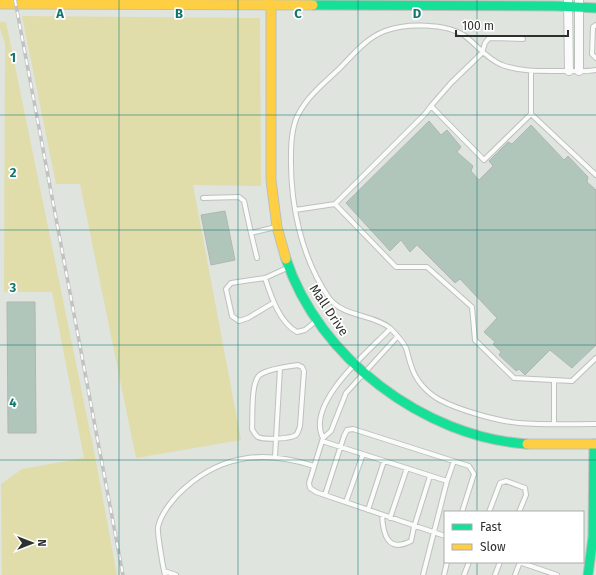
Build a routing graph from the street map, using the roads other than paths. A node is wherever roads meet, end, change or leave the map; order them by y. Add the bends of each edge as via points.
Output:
1 (49, 2) edge
2 (271, 2) edge
3 (0, 4) edge
4 (568, 4) edge
5 (579, 4) edge
6 (596, 8) edge
7 (596, 24) edge
8 (522, 39) dead end
9 (482, 53) junction
10 (596, 58) edge
11 (596, 70) edge
12 (531, 71) junction
13 (569, 71) junction
14 (579, 71) junction
15 (431, 106) junction
16 (531, 114) junction
17 (596, 174) edge
18 (203, 198) dead end
19 (334, 204) junction
20 (295, 210) junction
21 (277, 227) junction
22 (250, 233) junction
23 (257, 258) dead end
24 (289, 268) junction
25 (265, 278) junction
26 (274, 303) junction
27 (317, 320) junction
28 (390, 329) junction
29 (397, 337) junction
30 (596, 358) edge
31 (355, 363) junction
32 (280, 368) junction
33 (366, 373) junction
34 (554, 380) junction
35 (554, 423) junction
36 (596, 424) edge
37 (276, 439) junction
38 (323, 440) junction
39 (595, 444) edge
40 (341, 447) junction
41 (363, 454) junction
42 (275, 457) junction
43 (384, 461) junction
44 (454, 461) junction
45 (314, 466) junction
46 (407, 468) junction
47 (430, 476) junction
48 (447, 481) junction
49 (325, 495) junction
50 (346, 502) junction
51 (368, 510) junction
52 (462, 511) edge
53 (488, 511) edge
54 (519, 511) edge
55 (382, 515) junction
56 (390, 518) junction
57 (414, 526) junction
58 (434, 532) junction
59 (444, 536) edge
60 (594, 553) edge
61 (447, 563) edge
62 (469, 563) edge
63 (500, 563) edge
64 (519, 563) edge
65 (522, 563) edge
66 (165, 573) edge
67 (176, 575) edge
68 (423, 575) edge
69 (444, 575) edge
70 (464, 575) edge
71 (495, 575) edge
72 (515, 575) edge
73 (557, 575) edge
74 (588, 575) edge

1 - 2 street
1 - 3 street
2 - 4 street
2 - 21 street, Mall Drive via 270,168
4 - 5 street
4 - 13 street
5 - 6 street
5 - 14 street
7 - 10 lane via 592,31 592,54
8 - 9 lane via 490,38 485,43
9 - 12 lane via 501,64
9 - 15 lane
9 - 20 lane via 464,36 448,29 430,26 386,31 366,42 314,93 298,114 292,137 290,176
11 - 14 lane
12 - 13 lane
12 - 16 lane
13 - 14 lane
15 - 16 lane via 484,160
15 - 19 lane
16 - 17 lane
18 - 22 lane via 239,197 244,201
19 - 20 lane
19 - 34 lane via 396,267 427,267 472,307 475,340 514,378
20 - 28 lane via 311,267 331,300 356,314 378,320
21 - 22 lane
21 - 24 street, Mall Drive
22 - 23 lane
24 - 25 lane
24 - 27 street, Mall Drive
25 - 26 lane
25 - 26 lane via 231,283 226,289 232,316 239,321
26 - 27 lane via 291,329 297,332 305,330
27 - 31 street, Mall Drive
28 - 29 lane
28 - 31 lane
29 - 33 lane
29 - 35 lane via 406,346 411,368 419,381 426,391 440,400 467,411 518,423
30 - 34 lane via 572,381
31 - 33 street, Mall Drive
31 - 38 lane via 329,395 320,420
32 - 37 lane
32 - 37 lane via 261,374 257,378 253,392 252,429 259,438
32 - 37 lane via 298,365 302,366 304,371 300,426 297,434
33 - 38 lane via 346,393 331,431
33 - 39 street, Mall Drive via 394,397 458,429 512,442
34 - 35 lane
35 - 36 lane
37 - 42 lane
38 - 40 lane
38 - 45 lane
39 - 60 street
40 - 41 lane
40 - 44 lane via 347,430 353,429
40 - 49 lane
41 - 43 lane
41 - 50 lane
42 - 45 lane
42 - 66 lane via 235,460 210,469 176,495 158,527
43 - 46 lane
43 - 51 lane
44 - 48 lane
44 - 52 lane via 469,466 474,474
45 - 49 lane via 309,482 310,488
46 - 47 lane
46 - 56 lane
47 - 48 lane
47 - 57 lane
48 - 58 lane
49 - 50 lane
50 - 51 lane
51 - 55 lane
53 - 54 lane via 500,483 506,481 525,488 526,495
55 - 56 lane
55 - 57 lane via 382,530 386,539 394,545 403,545 411,541
56 - 57 lane
57 - 58 lane
58 - 59 lane
58 - 68 lane
60 - 74 street
61 - 69 lane
62 - 70 lane
63 - 71 lane
64 - 72 lane
65 - 73 lane
66 - 67 lane

